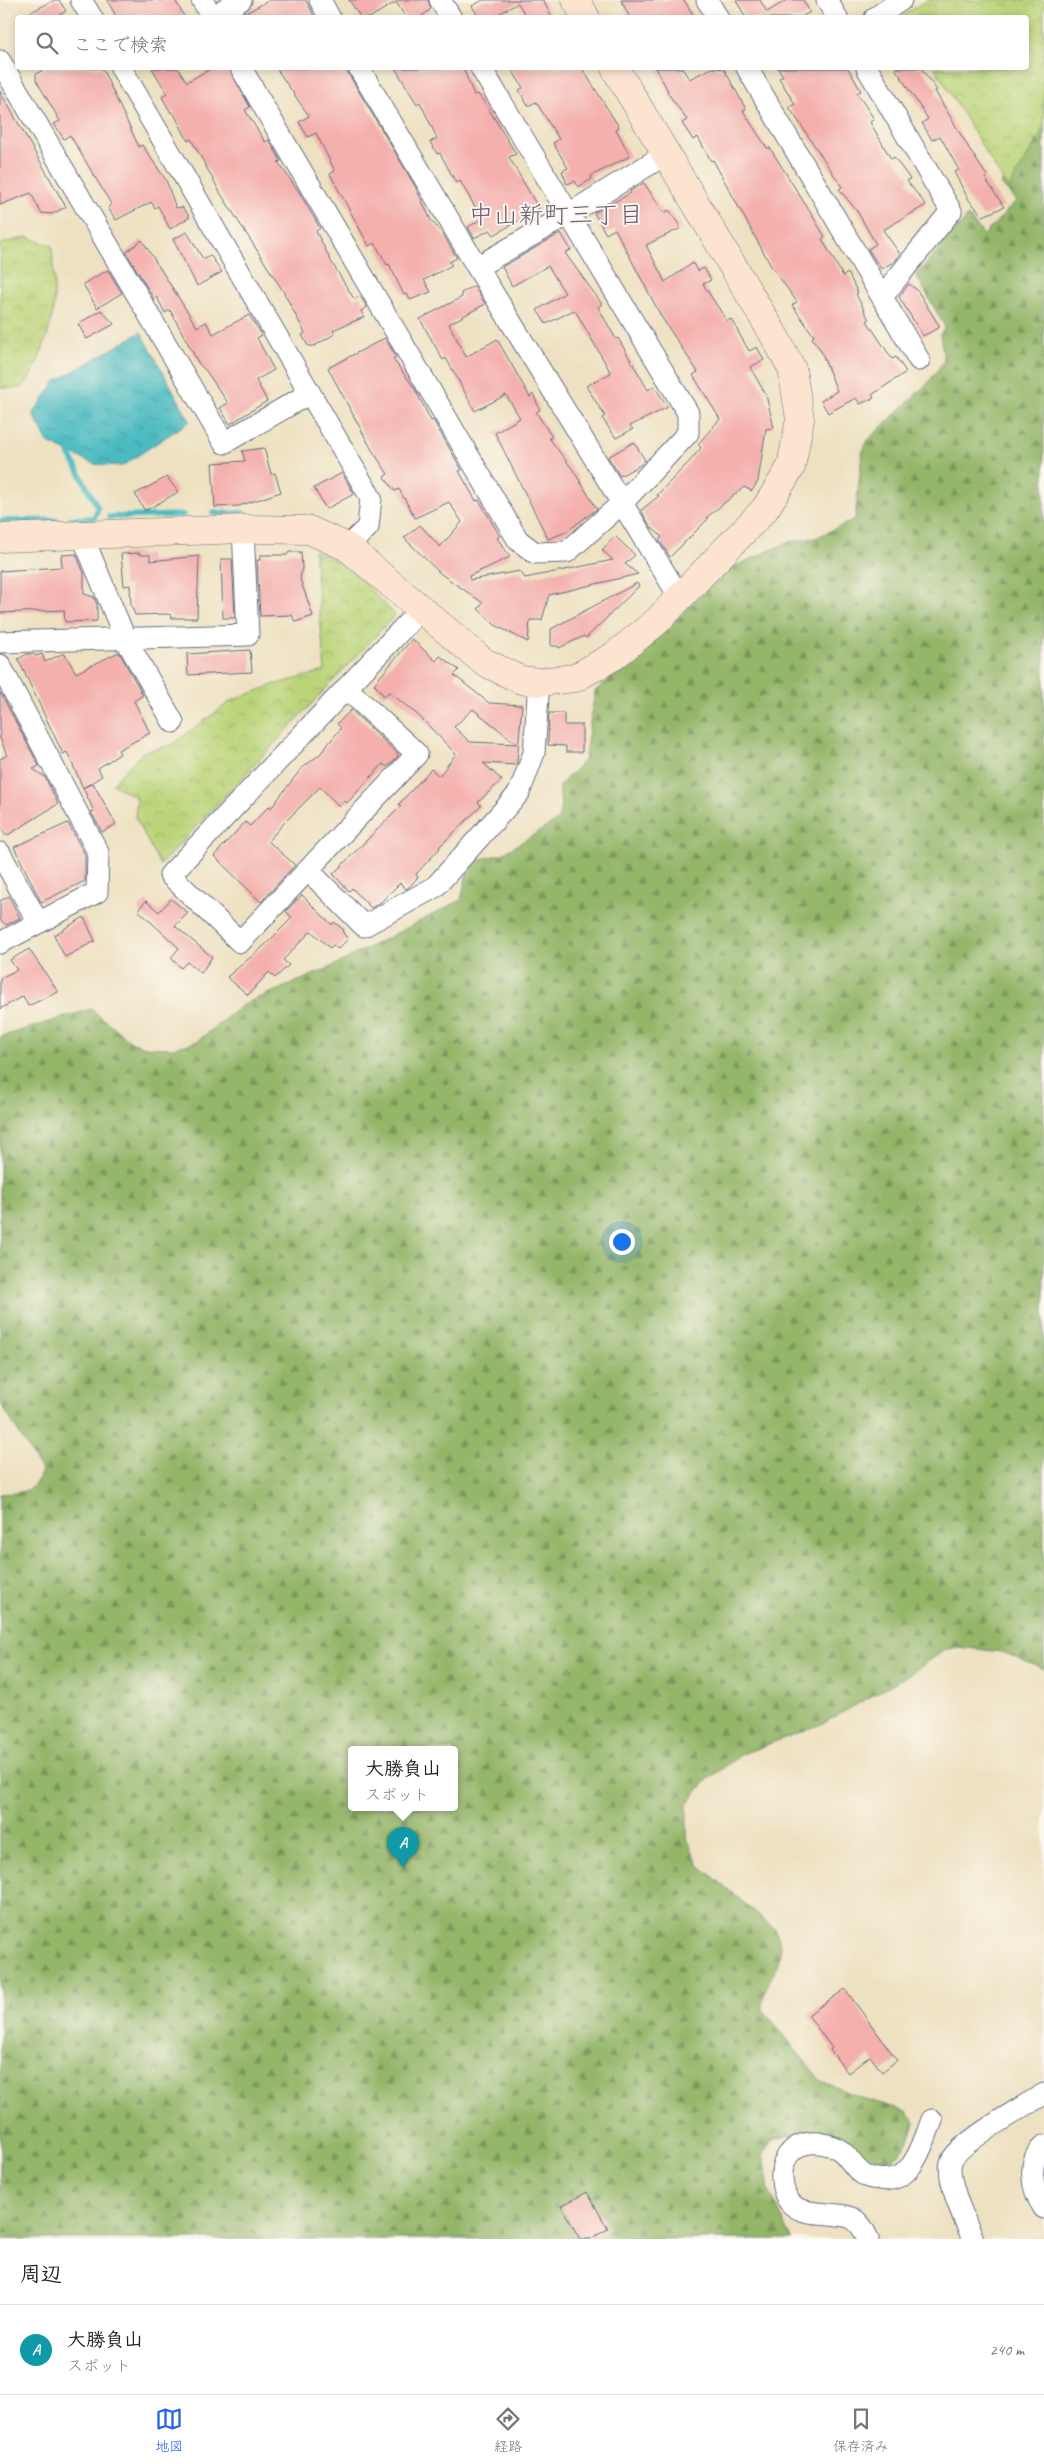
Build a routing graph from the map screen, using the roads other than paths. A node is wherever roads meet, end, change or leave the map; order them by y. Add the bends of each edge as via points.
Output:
1 (82, 0) edge
2 (202, 0) edge
3 (241, 0) edge
4 (320, 0) edge
5 (440, 0) edge
6 (576, 0) edge
7 (707, 0) edge
8 (827, 0) edge
9 (901, 0) edge
10 (90, 15) edge
11 (211, 15) edge
12 (215, 15) edge
13 (328, 15) edge
14 (449, 15) edge
15 (584, 15) edge
16 (716, 15) edge
17 (835, 15) edge
18 (879, 15) edge
19 (0, 61) edge
20 (122, 70) edge
21 (242, 70) edge
22 (360, 70) edge
23 (482, 70) edge
24 (616, 70) edge
25 (748, 70) edge
26 (868, 70) edge
27 (666, 154) junction
28 (569, 214) junction
29 (477, 267) junction
30 (882, 297) junction
31 (919, 360) dead end
32 (310, 393) junction
33 (622, 503) junction
34 (243, 530) junction
35 (82, 535) junction
36 (0, 538) edge
37 (347, 547) junction
38 (679, 596) junction
39 (420, 608) junction
40 (125, 638) junction
41 (0, 642) edge
42 (0, 665) edge
43 (538, 682) junction
44 (346, 688) junction
45 (173, 722) dead end
46 (0, 853) edge
47 (308, 870) junction
48 (38, 922) junction
49 (0, 943) edge
50 (1044, 2094) edge
51 (932, 2120) dead end
52 (1044, 2146) edge
53 (1044, 2208) edge
54 (868, 2239) edge
55 (973, 2239) edge

1 - 10 street
2 - 11 street
3 - 12 street
4 - 13 street
5 - 14 street
6 - 15 street
7 - 16 street
8 - 17 street
9 - 18 street
19 - 32 street via 224,443
20 - 32 street
21 - 33 street via 518,540 535,553 567,552
22 - 29 street
23 - 28 street
24 - 27 street
25 - 30 street
26 - 30 street via 951,211
27 - 28 street
27 - 38 street via 792,370 800,419 791,467 765,509
28 - 29 street
28 - 33 street via 688,413 688,433
29 - 33 street
30 - 31 street
32 - 37 street via 371,498 368,527
33 - 38 street
34 - 35 street
34 - 37 street via 309,530
34 - 40 street via 248,635
35 - 36 street
35 - 40 street
37 - 39 street
38 - 43 street via 656,622 614,656 575,678
39 - 43 street via 484,662 521,680
39 - 44 street
40 - 41 street
40 - 45 street
42 - 48 street via 98,852 97,892
43 - 47 street via 534,753 519,793 435,887 364,926
44 - 47 street via 417,754
44 - 47 street via 170,875 240,942
46 - 48 street
48 - 49 street
50 - 55 street via 961,2147 951,2162 952,2182
51 - 54 street via 916,2162 902,2174 884,2180 864,2176 843,2151 818,2143 799,2145 788,2154 781,2171 782,2190 794,2207 814,2214 851,2217 863,2227
52 - 53 street via 1038,2151 1032,2178

